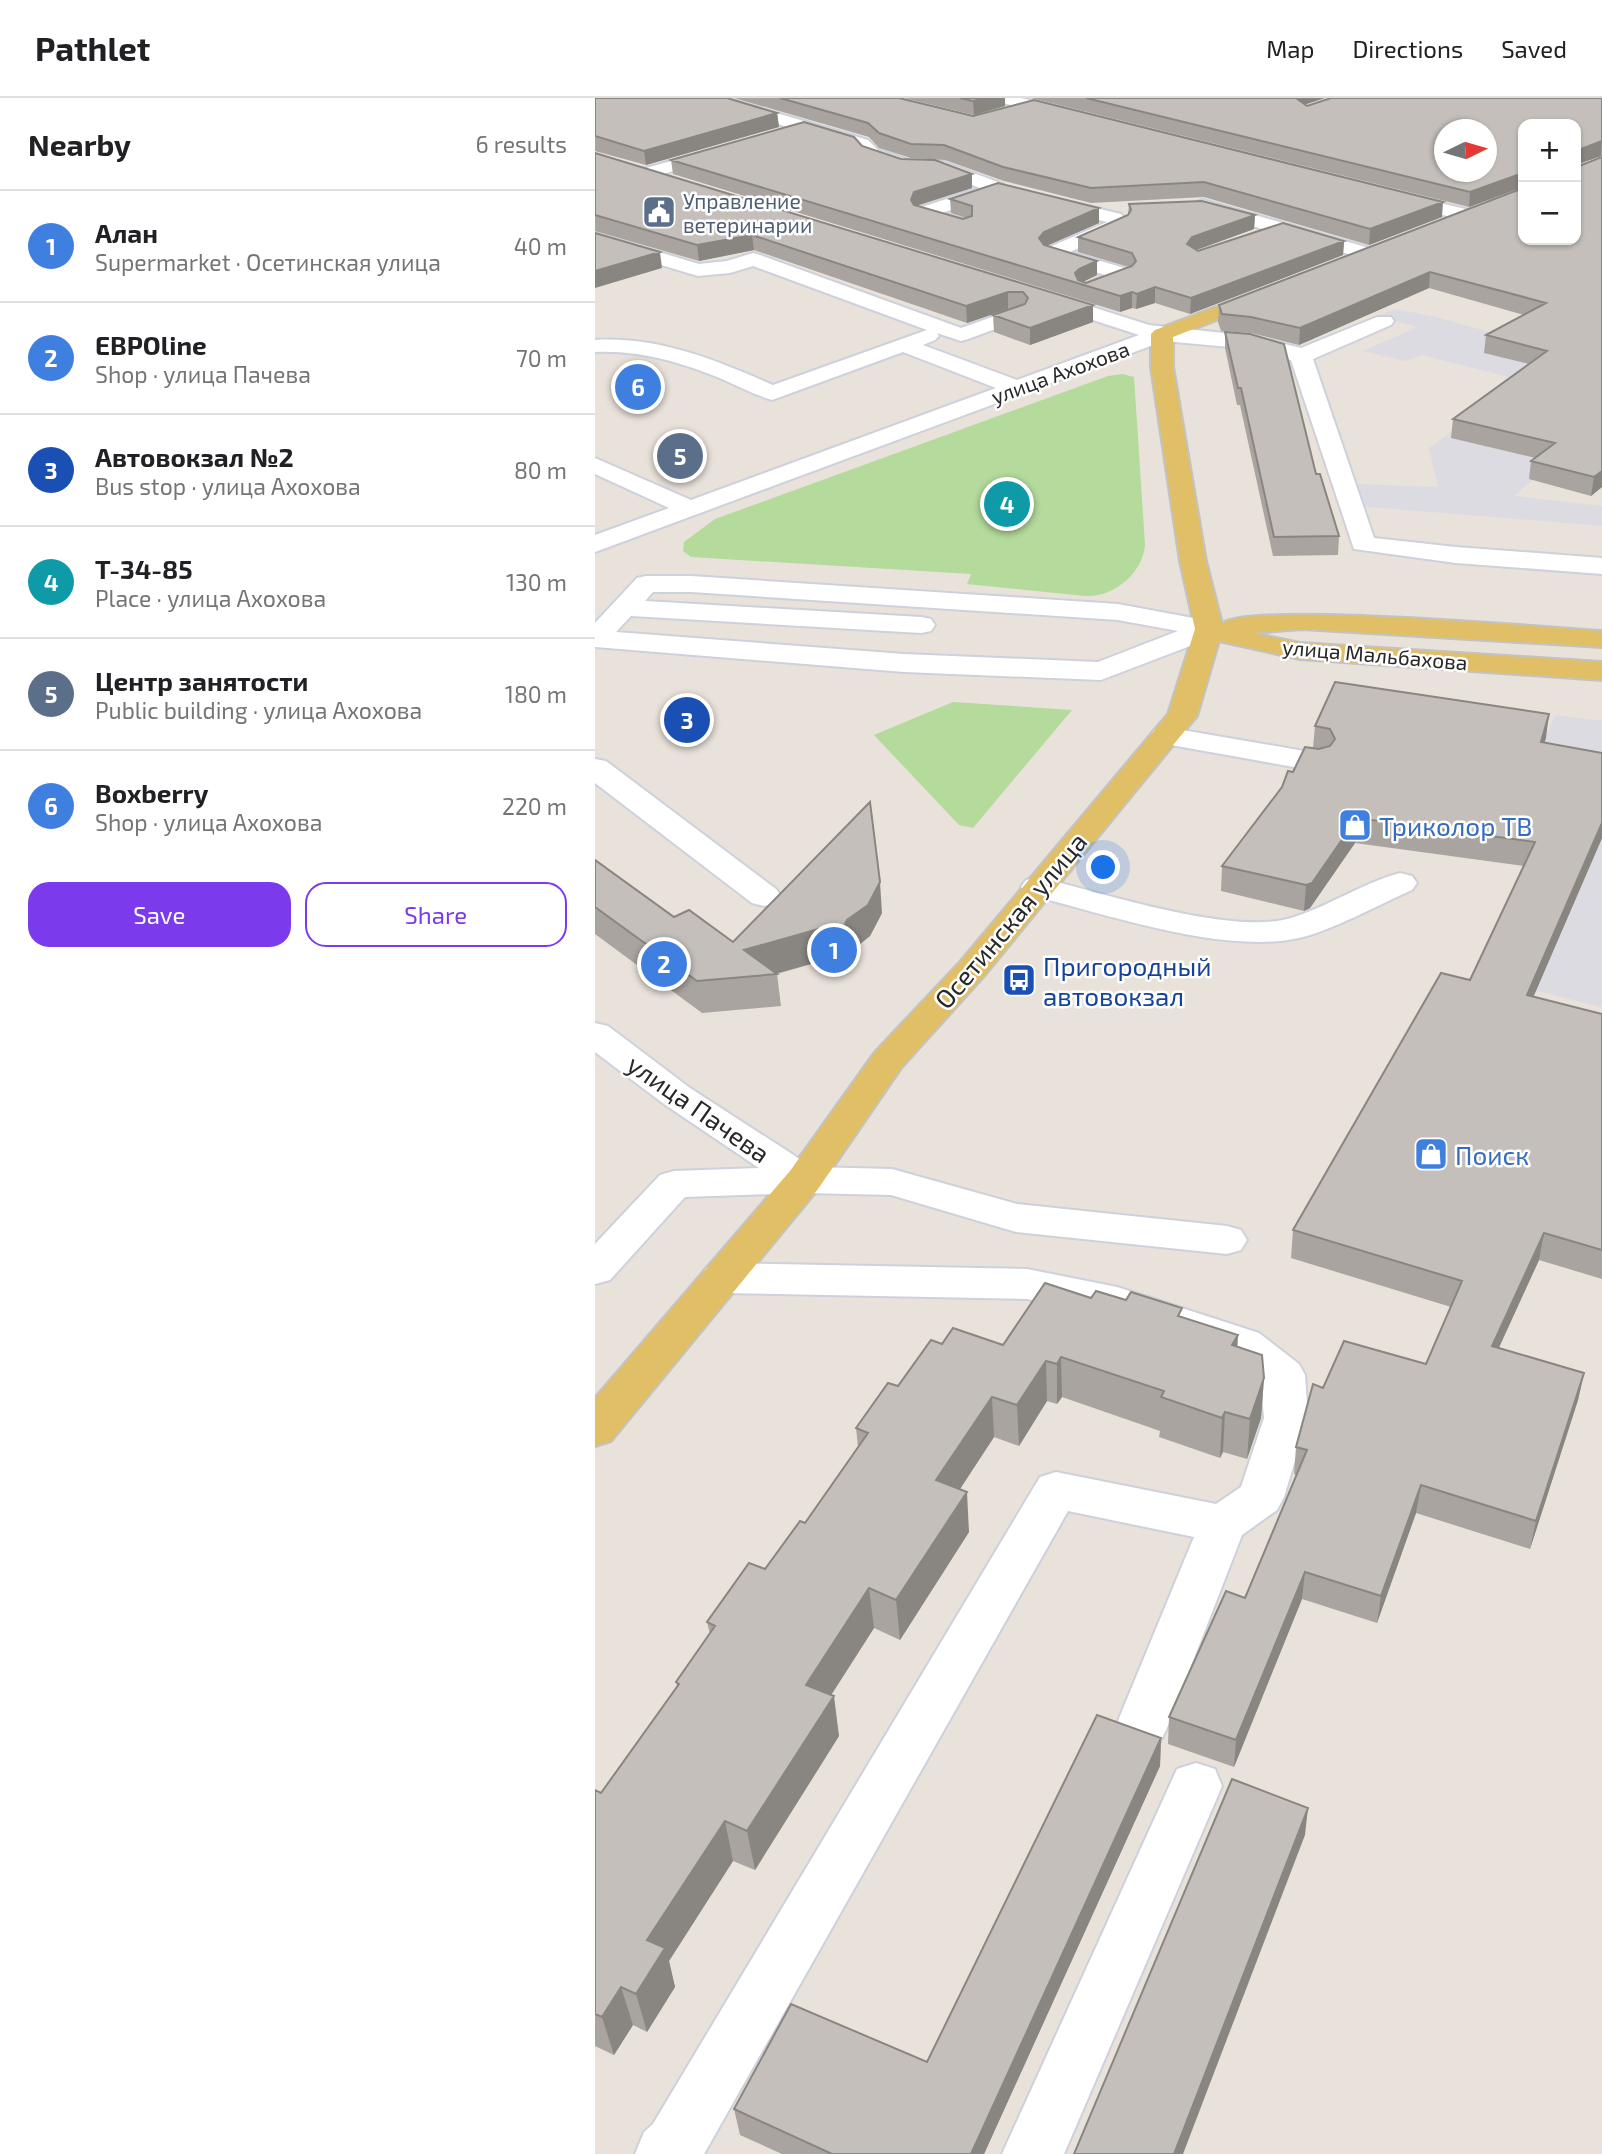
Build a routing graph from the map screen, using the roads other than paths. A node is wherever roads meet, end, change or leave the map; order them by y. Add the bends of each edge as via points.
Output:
1 (708, 98) edge
2 (1001, 98) edge
3 (1034, 106) junction
4 (998, 116) edge
5 (1089, 120) edge
6 (806, 127) junction
7 (779, 135) edge
8 (739, 146) edge
9 (684, 186) edge
10 (1372, 192) edge
11 (1036, 198) edge
12 (1180, 206) edge
13 (1489, 207) edge
14 (1136, 209) edge
15 (1088, 212) junction
16 (1467, 215) junction
17 (963, 225) edge
18 (1442, 225) edge
19 (1281, 229) junction
20 (595, 239) edge
21 (1246, 241) edge
22 (1375, 251) joint
23 (1336, 267) edge
24 (1291, 285) edge
25 (1087, 290) edge
26 (1025, 292) edge
27 (1017, 315) edge
28 (1384, 321) edge
29 (946, 329) junction
30 (1162, 334) junction
31 (903, 345) junction
32 (595, 346) edge
33 (1301, 356) junction
34 (1017, 388) junction
35 (595, 465) edge
36 (691, 509) junction
37 (595, 544) edge
38 (1602, 566) edge
39 (625, 608) junction
40 (946, 627) dead end
41 (988, 629) dead end
42 (1209, 629) junction
43 (595, 639) edge
44 (1602, 639) edge
45 (1602, 671) edge
46 (1165, 736) junction
47 (1316, 762) edge
48 (595, 768) edge
49 (1400, 883) dead end
50 (1038, 887) junction
51 (764, 897) dead end
52 (595, 1034) edge
53 (804, 1180) junction
54 (1227, 1240) dead end
55 (595, 1270) edge
56 (721, 1278) junction
57 (595, 1429) edge
58 (1223, 1524) junction
59 (1141, 1728) edge
60 (1196, 1786) dead end
61 (666, 2154) edge
62 (1033, 2154) edge

1 - 6 street
2 - 3 street
3 - 4 street
3 - 5 street
6 - 7 street
6 - 17 street via 862,144 883,158 909,166 938,166 1003,190 923,213
8 - 9 street via 639,172
10 - 16 street
11 - 15 street
12 - 19 street via 1203,206
13 - 16 main road
14 - 15 street
15 - 25 street via 1119,223 1052,253 1124,274
16 - 18 main road
19 - 21 street
19 - 22 street
20 - 29 street via 698,270 713,271 753,259
22 - 23 main road
24 - 30 main road, улица Ахохова
26 - 30 street
27 - 29 street via 961,335
28 - 33 street
29 - 31 street
30 - 33 street via 1286,349
30 - 34 street, улица Ахохова
30 - 42 main road via 1166,393 1193,561
31 - 32 street via 772,393 712,366 640,347
31 - 34 street
33 - 38 street via 1363,544
34 - 36 street, улица Ахохова
35 - 36 street
36 - 37 street, улица Ахохова
39 - 40 street
39 - 42 street via 646,584 691,584 1118,612
39 - 43 street
41 - 42 street via 1114,637
42 - 43 street via 1101,670 904,663
42 - 44 main road, улица Мальбахова via 1302,621
42 - 45 main road, улица Мальбахова via 1300,651
42 - 46 main road, Осетинская улица via 1182,716
46 - 47 street
46 - 50 main road, Осетинская улица
48 - 51 street
49 - 50 street via 1295,929 1244,932 1204,928
50 - 53 main road, Осетинская улица via 972,969 888,1060
52 - 53 street, улица Пачева via 677,1096
53 - 54 street via 892,1182 1016,1218
53 - 55 street via 674,1184
53 - 56 main road, Осетинская улица
56 - 57 main road, Осетинская улица
56 - 58 street via 1027,1284 1117,1301 1244,1344 1283,1375 1286,1418 1261,1497
58 - 59 street
58 - 61 street via 1056,1489 682,2134
60 - 62 street

